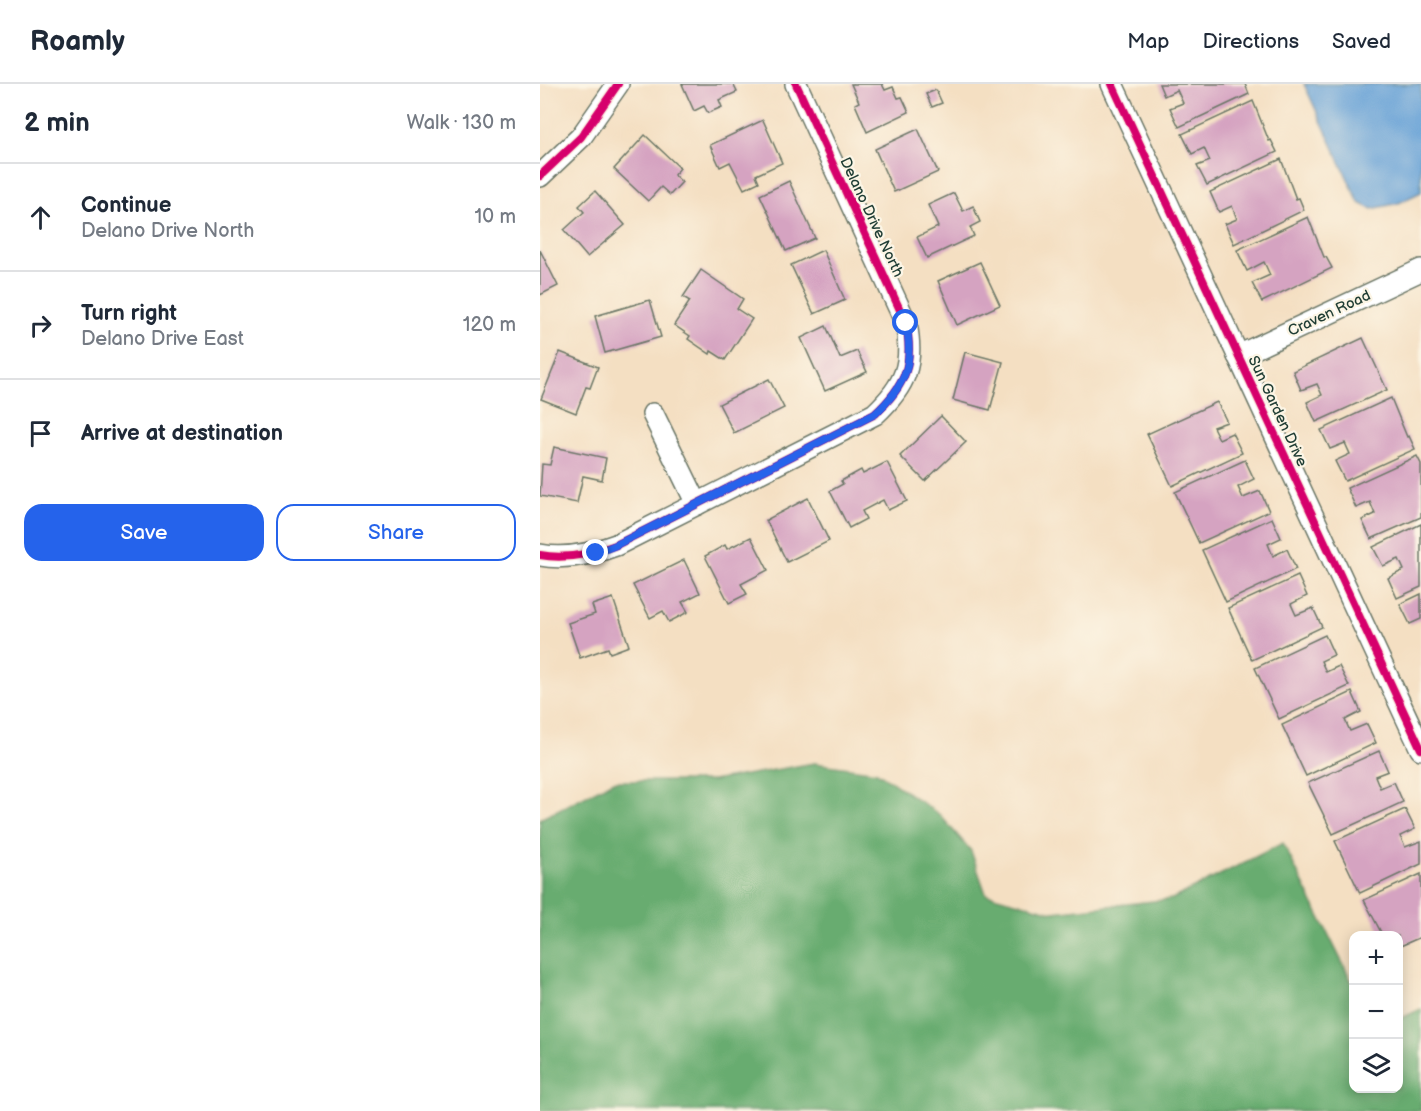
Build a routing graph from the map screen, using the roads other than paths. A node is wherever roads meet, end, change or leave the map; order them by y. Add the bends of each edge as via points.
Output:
1 (618, 84) edge
2 (796, 84) edge
3 (1112, 84) edge
4 (540, 176) edge
5 (1421, 270) edge
6 (1238, 356) junction
7 (653, 414) dead end
8 (697, 504) junction
9 (540, 555) edge
10 (1421, 748) edge

1 - 4 street via 581,137
2 - 8 street, Delano Drive North via 906,323 909,364 901,384 875,414
3 - 6 street, Sun Garden Drive
5 - 6 street, Craven Road
6 - 10 street, Sun Garden Drive
7 - 8 street
8 - 9 street via 596,553

